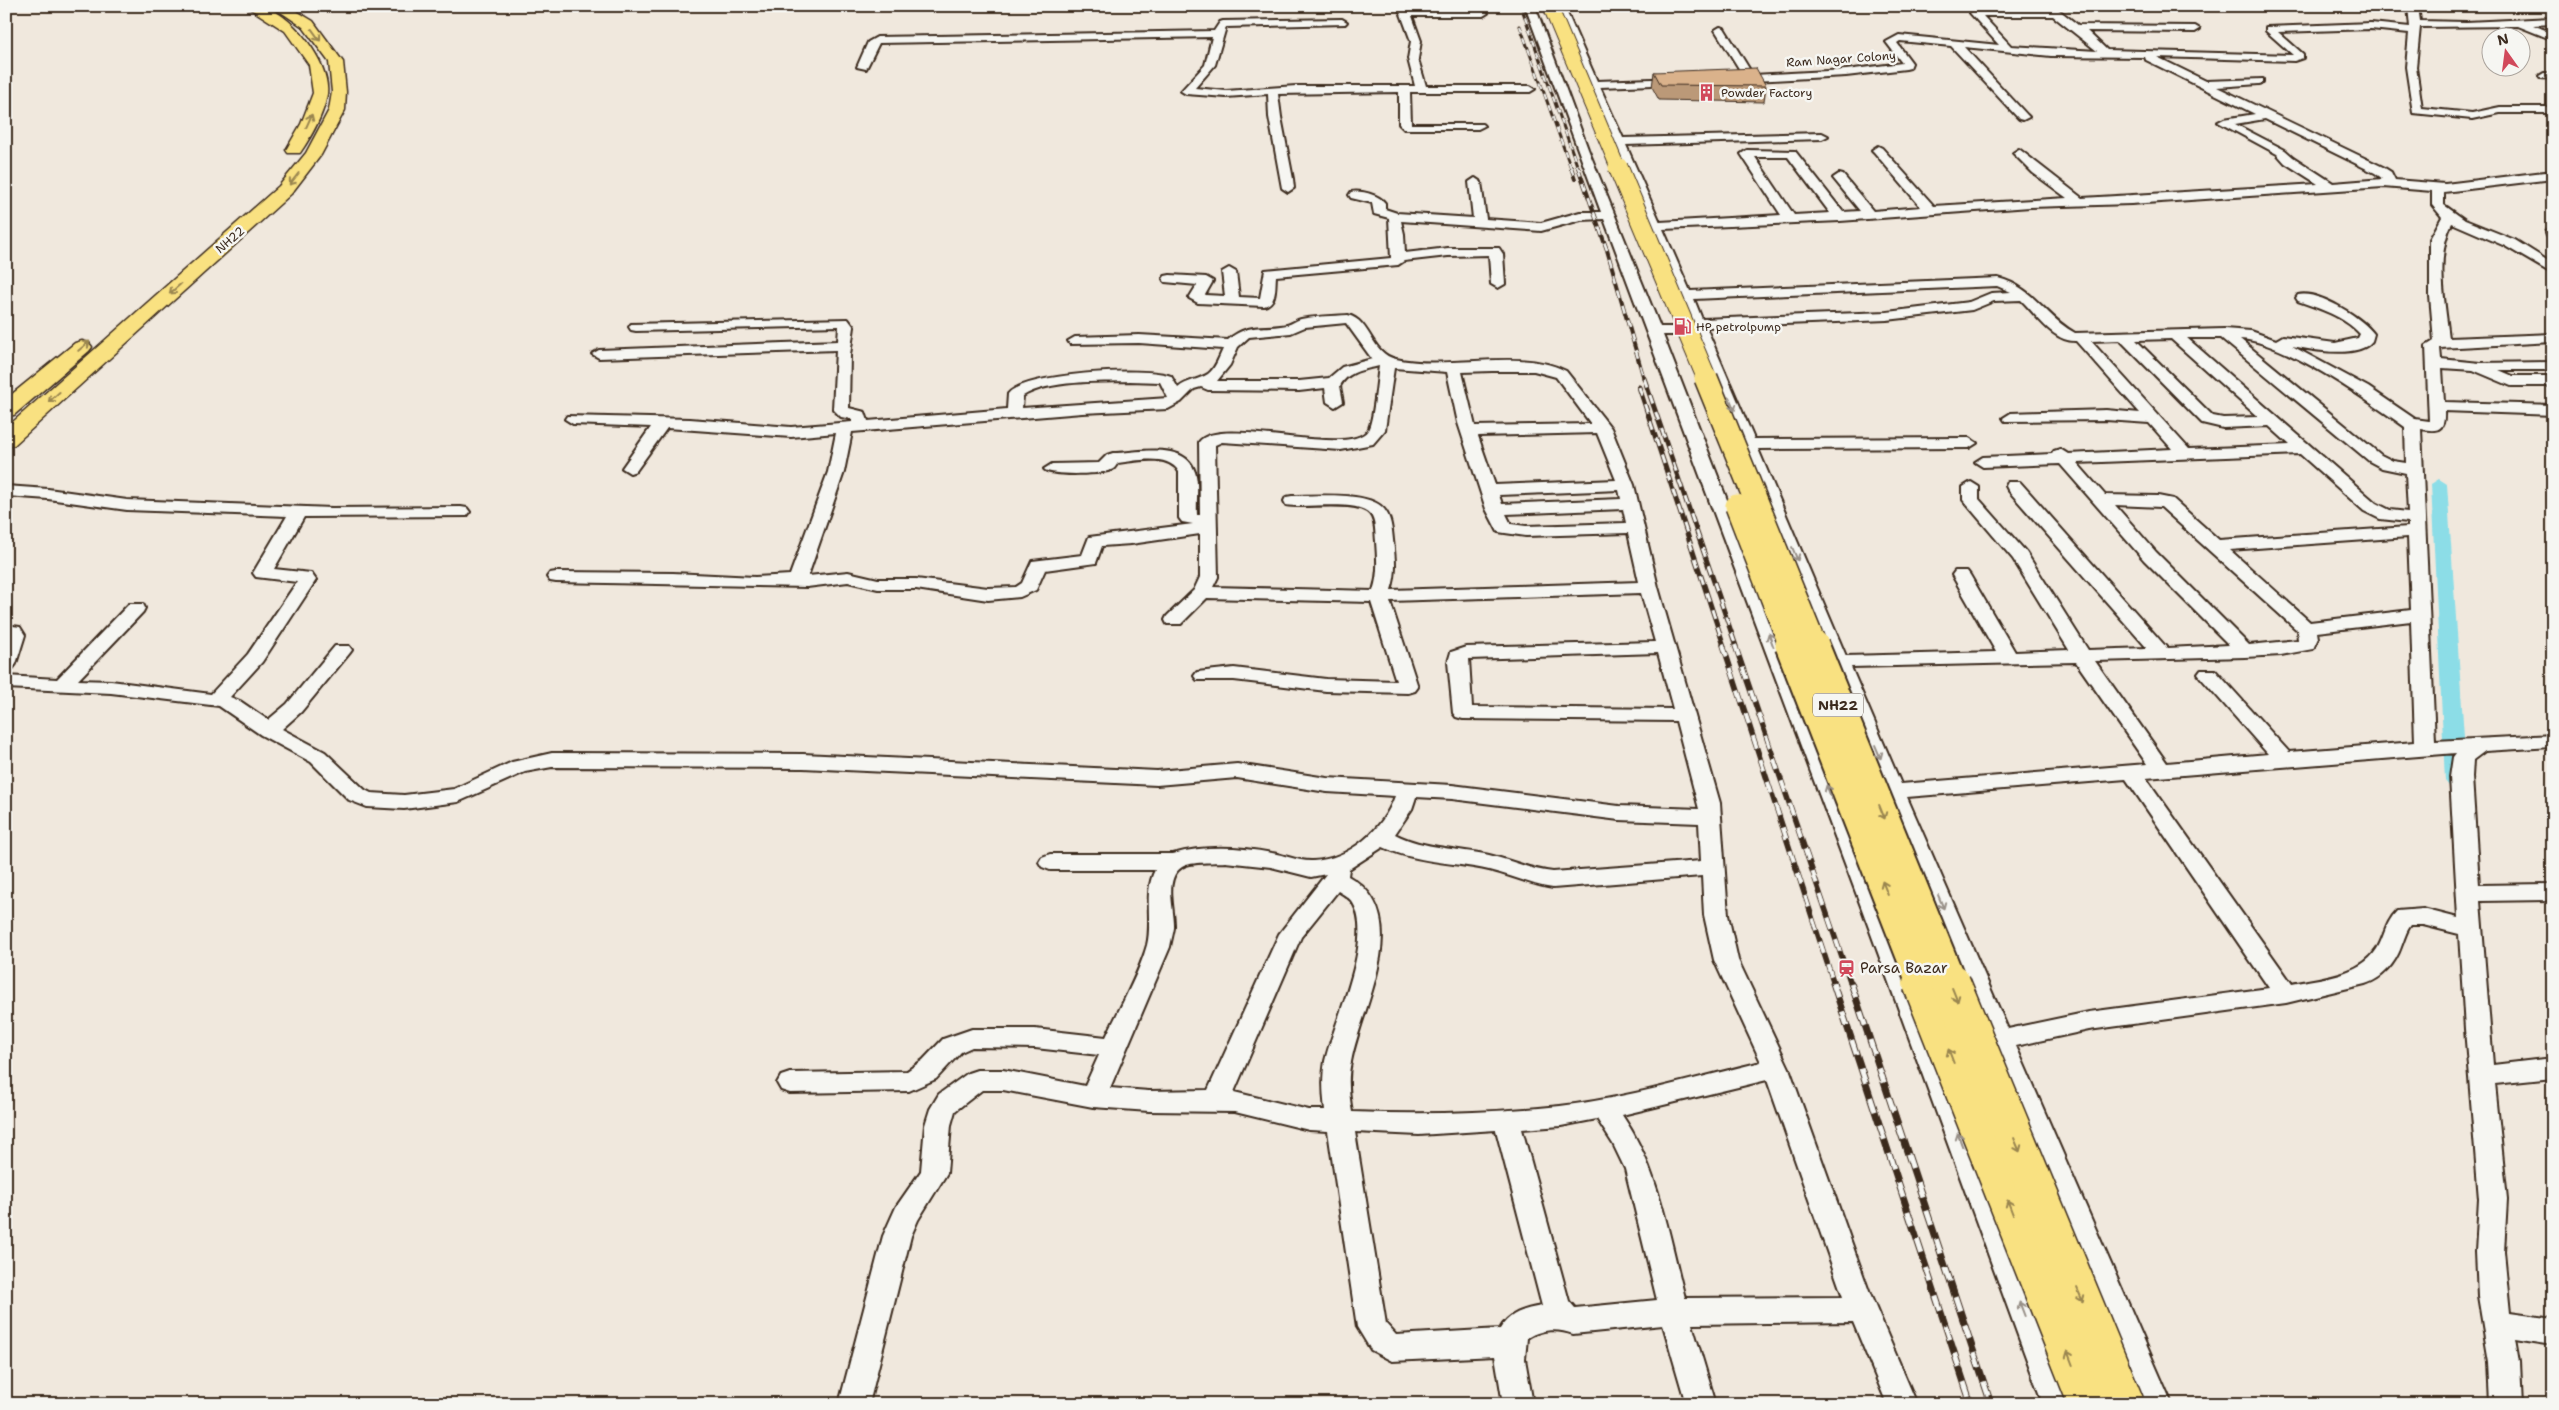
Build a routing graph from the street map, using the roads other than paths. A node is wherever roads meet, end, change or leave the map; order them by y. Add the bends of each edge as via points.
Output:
1 (252, 6) edge
2 (278, 6) edge
3 (1530, 6) edge
4 (1539, 6) edge
5 (1550, 6) edge
6 (1559, 6) edge
7 (1405, 10) edge
8 (2052, 10) edge
9 (1483, 13) dead end
10 (2416, 17) edge
11 (2553, 21) edge
12 (2518, 22) junction
13 (1341, 23) dead end
14 (2077, 28) junction
15 (2195, 29) dead end
16 (1720, 30) dead end
17 (1329, 33) dead end
18 (1217, 34) junction
19 (2553, 38) edge
20 (2532, 39) edge
21 (1953, 42) junction
22 (2006, 48) junction
23 (2103, 54) junction
24 (2143, 54) junction
25 (862, 67) dead end
26 (1750, 78) junction
27 (1722, 79) edge
28 (1694, 80) edge
29 (2258, 81) dead end
30 (1594, 84) junction
31 (2205, 84) junction
32 (1404, 89) junction
33 (1421, 89) junction
34 (1530, 89) dead end
35 (1271, 90) junction
36 (1566, 104) junction
37 (1603, 104) junction
38 (2553, 110) edge
39 (2267, 115) junction
40 (2023, 116) dead end
41 (1478, 126) dead end
42 (1822, 136) dead end
43 (1619, 142) junction
44 (1878, 150) dead end
45 (2020, 153) dead end
46 (285, 162) dead end
47 (2553, 175) edge
48 (1839, 178) dead end
49 (2529, 179) junction
50 (1475, 182) dead end
51 (2390, 183) junction
52 (2330, 186) junction
53 (1288, 188) dead end
54 (2438, 188) junction
55 (259, 190) dead end
56 (2553, 190) edge
57 (1355, 195) dead end
58 (2080, 202) junction
59 (1931, 211) junction
60 (1610, 215) junction
61 (1870, 215) junction
62 (1840, 216) junction
63 (2449, 216) junction
64 (1398, 217) junction
65 (1790, 219) junction
66 (1480, 222) junction
67 (1656, 226) junction
68 (1399, 258) junction
69 (173, 268) dead end
70 (2553, 270) edge
71 (1228, 272) dead end
72 (1170, 278) dead end
73 (1498, 284) dead end
74 (1686, 296) junction
75 (2024, 296) junction
76 (2304, 298) dead end
77 (1240, 301) junction
78 (636, 327) dead end
79 (1699, 327) junction
80 (1654, 331) junction
81 (1250, 332) junction
82 (2224, 333) junction
83 (2175, 334) junction
84 (2251, 335) junction
85 (2124, 336) junction
86 (93, 338) dead end
87 (2081, 338) junction
88 (2553, 338) edge
89 (1075, 341) dead end
90 (2442, 343) junction
91 (845, 345) junction
92 (1232, 345) junction
93 (599, 354) dead end
94 (1385, 361) junction
95 (2434, 363) junction
96 (1453, 366) junction
97 (2476, 366) junction
98 (2553, 366) edge
99 (2553, 381) edge
100 (1333, 382) junction
101 (1208, 385) dead end
102 (1176, 399) junction
103 (1335, 402) dead end
104 (2436, 406) junction
105 (6, 410) edge
106 (2553, 410) edge
107 (1016, 413) junction
108 (2011, 418) dead end
109 (573, 419) dead end
110 (2154, 419) junction
111 (2272, 421) junction
112 (662, 423) junction
113 (2422, 425) junction
114 (853, 427) junction
115 (1603, 428) junction
116 (1469, 431) junction
117 (6, 440) edge
118 (1969, 443) dead end
119 (1749, 444) junction
120 (2304, 450) junction
121 (2060, 453) junction
122 (2186, 455) junction
123 (1983, 462) dead end
124 (630, 468) dead end
125 (1052, 469) dead end
126 (2414, 470) junction
127 (1626, 485) junction
128 (2014, 486) dead end
129 (1971, 487) dead end
130 (1488, 490) junction
131 (6, 491) edge
132 (2100, 500) junction
133 (1292, 501) dead end
134 (1630, 504) junction
135 (1495, 509) junction
136 (299, 511) junction
137 (461, 512) dead end
138 (1208, 524) junction
139 (2417, 525) junction
140 (1636, 528) junction
141 (2213, 546) junction
142 (1961, 575) dead end
143 (556, 577) dead end
144 (796, 581) junction
145 (1649, 587) junction
146 (1202, 592) junction
147 (1379, 597) junction
148 (136, 608) dead end
149 (2421, 614) junction
150 (1174, 620) dead end
151 (2306, 628) junction
152 (6, 631) edge
153 (1666, 648) junction
154 (342, 650) dead end
155 (2244, 651) junction
156 (2162, 654) junction
157 (2082, 656) junction
158 (2010, 658) junction
159 (1839, 662) junction
160 (6, 664) edge
161 (2208, 674) dead end
162 (1204, 676) dead end
163 (6, 682) edge
164 (62, 685) junction
165 (216, 700) junction
166 (1685, 715) junction
167 (1804, 726) junction
168 (1866, 726) junction
169 (268, 730) junction
170 (2553, 741) edge
171 (2475, 744) junction
172 (2429, 746) junction
173 (2284, 759) junction
174 (2162, 771) junction
175 (2132, 773) junction
176 (1408, 788) junction
177 (1894, 791) junction
178 (1710, 816) junction
179 (1382, 837) junction
180 (1050, 862) dead end
181 (1174, 862) junction
182 (1712, 868) junction
183 (1336, 872) junction
184 (2553, 892) edge
185 (2468, 893) junction
186 (2470, 929) junction
187 (2286, 994) junction
188 (2000, 1040) junction
189 (1114, 1048) junction
190 (1776, 1068) junction
191 (2553, 1068) edge
192 (2481, 1075) junction
193 (790, 1082) dead end
194 (1093, 1097) junction
195 (1217, 1100) junction
196 (1604, 1108) junction
197 (1507, 1121) junction
198 (1339, 1122) junction
199 (1862, 1309) junction
200 (1674, 1312) junction
201 (1563, 1316) junction
202 (2498, 1324) junction
203 (2553, 1332) edge
204 (1509, 1342) junction
205 (854, 1404) edge
206 (1518, 1404) edge
207 (1701, 1404) edge
208 (1902, 1404) edge
209 (2058, 1404) edge
210 (2088, 1404) edge
211 (2125, 1404) edge
212 (2157, 1404) edge
213 (2506, 1404) edge

46 -> 1 highway via 309,124 320,93 316,65 290,28
2 -> 117 highway, NH22 via 308,24 336,62 337,110 313,155 285,190
3 - 36 street
210 -> 4 highway, NH22, bridge
5 -> 211 highway, NH22, bridge via 1676,303 1973,1039
6 - 30 street
7 - 9 street
7 - 33 street via 1416,42 1413,60
8 - 14 street
8 - 22 street via 1975,13
10 - 12 street
10 - 24 street, Ram Nagar Colony via 2371,26 2269,30 2298,54 2294,58
10 - 38 street via 2411,67 2417,111 2472,116 2500,110
11 - 12 street
12 - 19 street
13 - 18 street via 1226,23
14 - 15 street
14 - 23 street
16 - 26 street
17 - 18 street
18 - 25 street via 877,40 873,42
18 - 35 street via 1209,66 1186,91 1226,94
19 - 20 street
21 - 22 street, Ram Nagar Colony
21 - 26 street, Ram Nagar Colony via 1893,39 1891,42 1908,65 1900,67
21 - 40 street
22 - 23 street, Ram Nagar Colony
23 - 24 street, Ram Nagar Colony
24 - 31 street
26 - 27 street, Ram Nagar Colony
28 - 30 street
29 - 31 street
30 - 37 street
31 - 39 street
32 - 33 street
32 - 35 street
32 - 41 street via 1405,124 1408,127
33 - 34 street
35 - 53 street via 1276,100 1274,115
36 - 37 street
36 - 60 street
37 - 43 street
39 - 51 street via 2383,172
39 - 52 street via 2224,122 2276,149
42 - 43 street
43 - 67 street
44 - 59 street
45 - 58 street
47 - 49 street
48 - 61 street
49 - 54 street
49 - 56 street
50 - 66 street
51 - 52 street
51 - 54 street
52 - 58 street
54 - 63 street via 2438,205
55 - 69 highway, NH22
57 - 64 street via 1377,200 1378,211
58 - 59 street
59 - 61 street
60 - 66 street via 1580,216 1548,226
60 - 80 street
61 - 62 street
62 - 65 street
62 - 65 street via 1791,153 1747,154
63 - 70 street via 2509,243
63 - 90 street via 2437,239 2437,296
64 - 66 street
64 - 68 street via 1394,222
65 - 67 street
67 - 74 street
68 - 73 street via 1494,251
68 - 77 street via 1396,262 1270,273 1266,300
71 - 77 street
72 - 77 street via 1206,281 1196,298 1198,300
74 - 75 street via 1992,281 2012,286
74 - 79 street
75 - 79 street via 1991,297 1972,306 1887,316
75 - 87 street via 2057,330
76 - 84 street via 2353,321 2367,334 2365,340 2357,345 2337,348
77 - 81 street
78 - 91 street via 843,322 847,327
79 - 80 street
79 -> 119 street
167 -> 80 street
81 - 92 street via 1240,336
81 - 94 street via 1350,319 1369,349
82 - 83 street
82 - 84 street
82 - 126 street via 2375,458 2388,465
83 - 85 street
83 - 111 street
84 - 113 street via 2292,351
85 - 87 street
85 - 111 street via 2208,420 2223,423
105 -> 86 highway
87 - 110 street
88 - 90 street
89 - 92 street via 1139,340
90 - 95 street via 2434,346
91 - 93 street
91 - 114 street via 841,410 859,415
92 - 102 street via 1213,377 1188,386
94 - 96 street via 1403,365
94 - 100 street via 1347,368
94 - 138 street via 1377,430 1367,441 1322,444 1221,437 1207,442
95 - 97 street
95 - 104 street
96 - 115 street via 1536,366 1554,370 1574,387
96 - 116 street
97 - 98 street
97 - 99 street via 2511,381
100 - 101 street via 1299,386
100 - 103 street
102 - 107 street via 1160,405
102 - 107 street via 1166,379 1161,377 1052,381 1016,392
104 - 106 street
104 - 113 street via 2437,423
107 - 114 street
108 - 110 street via 2106,414
109 - 112 street
110 - 122 street
111 - 120 street
112 - 114 street via 775,432
112 - 124 street
113 - 126 street
114 - 144 street
115 - 116 street
115 - 127 street
116 - 130 street
118 - 119 street
119 -> 159 street
120 - 122 street
120 - 139 street via 2377,512
121 - 122 street
121 - 123 street
121 - 132 street
125 - 138 street via 1101,468 1113,458 1168,457 1184,465 1187,472 1188,518
126 - 139 street
127 - 130 street
127 - 134 street
128 - 156 street
129 - 157 street via 1971,500 2020,556
130 - 135 street
131 - 136 street via 70,496 109,504
132 - 141 street via 2158,500 2167,503
132 - 155 street
133 - 147 street via 1354,504 1377,511 1381,517 1388,561 1387,579
134 - 135 street
134 - 140 street
135 - 140 street via 1500,524 1508,530
136 - 137 street
136 - 165 street via 262,573 305,577 307,580 255,658
138 - 144 street via 1138,538 1095,541 1090,559 1038,565 1030,586 1020,592 976,594 916,584 878,584 848,577
138 - 146 street via 1210,571 1208,584
139 - 141 street
139 - 149 street
140 - 145 street
141 - 151 street
142 - 158 street
143 - 144 street
145 - 147 street
145 - 153 street
146 - 147 street
146 - 150 street
147 - 162 street via 1408,687 1326,684 1234,674
148 - 164 street
149 - 151 street
149 - 172 street
151 - 155 street via 2309,638 2306,645
152 - 160 street via 16,635
153 - 166 street
153 - 166 street via 1466,653 1458,656 1463,713
154 - 169 street via 294,708
155 - 156 street
156 - 157 street
157 - 158 street
157 - 174 street
158 - 159 street
159 - 168 street
161 - 173 street
163 - 164 street
164 - 165 street via 111,687
165 - 169 street via 233,705
166 - 178 street
167 - 168 street
209 -> 167 street
168 -> 177 street
169 - 176 street via 318,757 357,795 382,802 458,795 519,767 569,759 803,761 1157,778 1237,771 1327,785
170 - 171 street
171 - 172 street
171 - 185 street via 2464,757 2462,771
172 - 173 street
173 - 174 street
174 - 175 street
175 - 177 street
175 - 187 street
176 - 178 street via 1619,813
176 - 179 street via 1401,808
177 -> 188 street
178 - 182 street
179 - 182 street via 1413,850 1490,863 1536,879
179 - 183 street
180 - 181 street
181 - 183 street via 1225,855
181 - 189 street via 1162,878 1162,927 1158,947
182 - 190 street via 1716,915 1726,960
183 - 195 street via 1291,934
183 - 198 street via 1364,901 1370,922 1358,1000 1338,1061 1336,1095
184 - 185 street
185 - 186 street
186 - 187 street via 2423,917 2405,917 2398,924 2390,949 2365,975
186 - 192 street
187 - 188 street via 2089,1022
188 - 212 street
189 - 193 street via 1054,1040 975,1038 953,1045 932,1070 909,1081
189 - 194 street
190 - 196 street
190 - 199 street
191 - 192 street
192 - 202 street via 2493,1199 2492,1296
194 - 195 street via 1149,1101
194 - 205 street via 989,1079 977,1080 948,1101 938,1125 934,1173 906,1215 897,1236
195 - 198 street via 1286,1116
196 - 197 street
196 - 200 street via 1638,1169
197 - 198 street via 1418,1125
197 - 201 street via 1556,1306
198 - 204 street via 1372,1328 1381,1341 1392,1348
199 - 200 street
199 - 208 street
200 - 201 street via 1573,1321
200 - 207 street
201 - 204 street via 1525,1323 1514,1329
202 - 203 street
202 - 213 street
204 - 206 street

